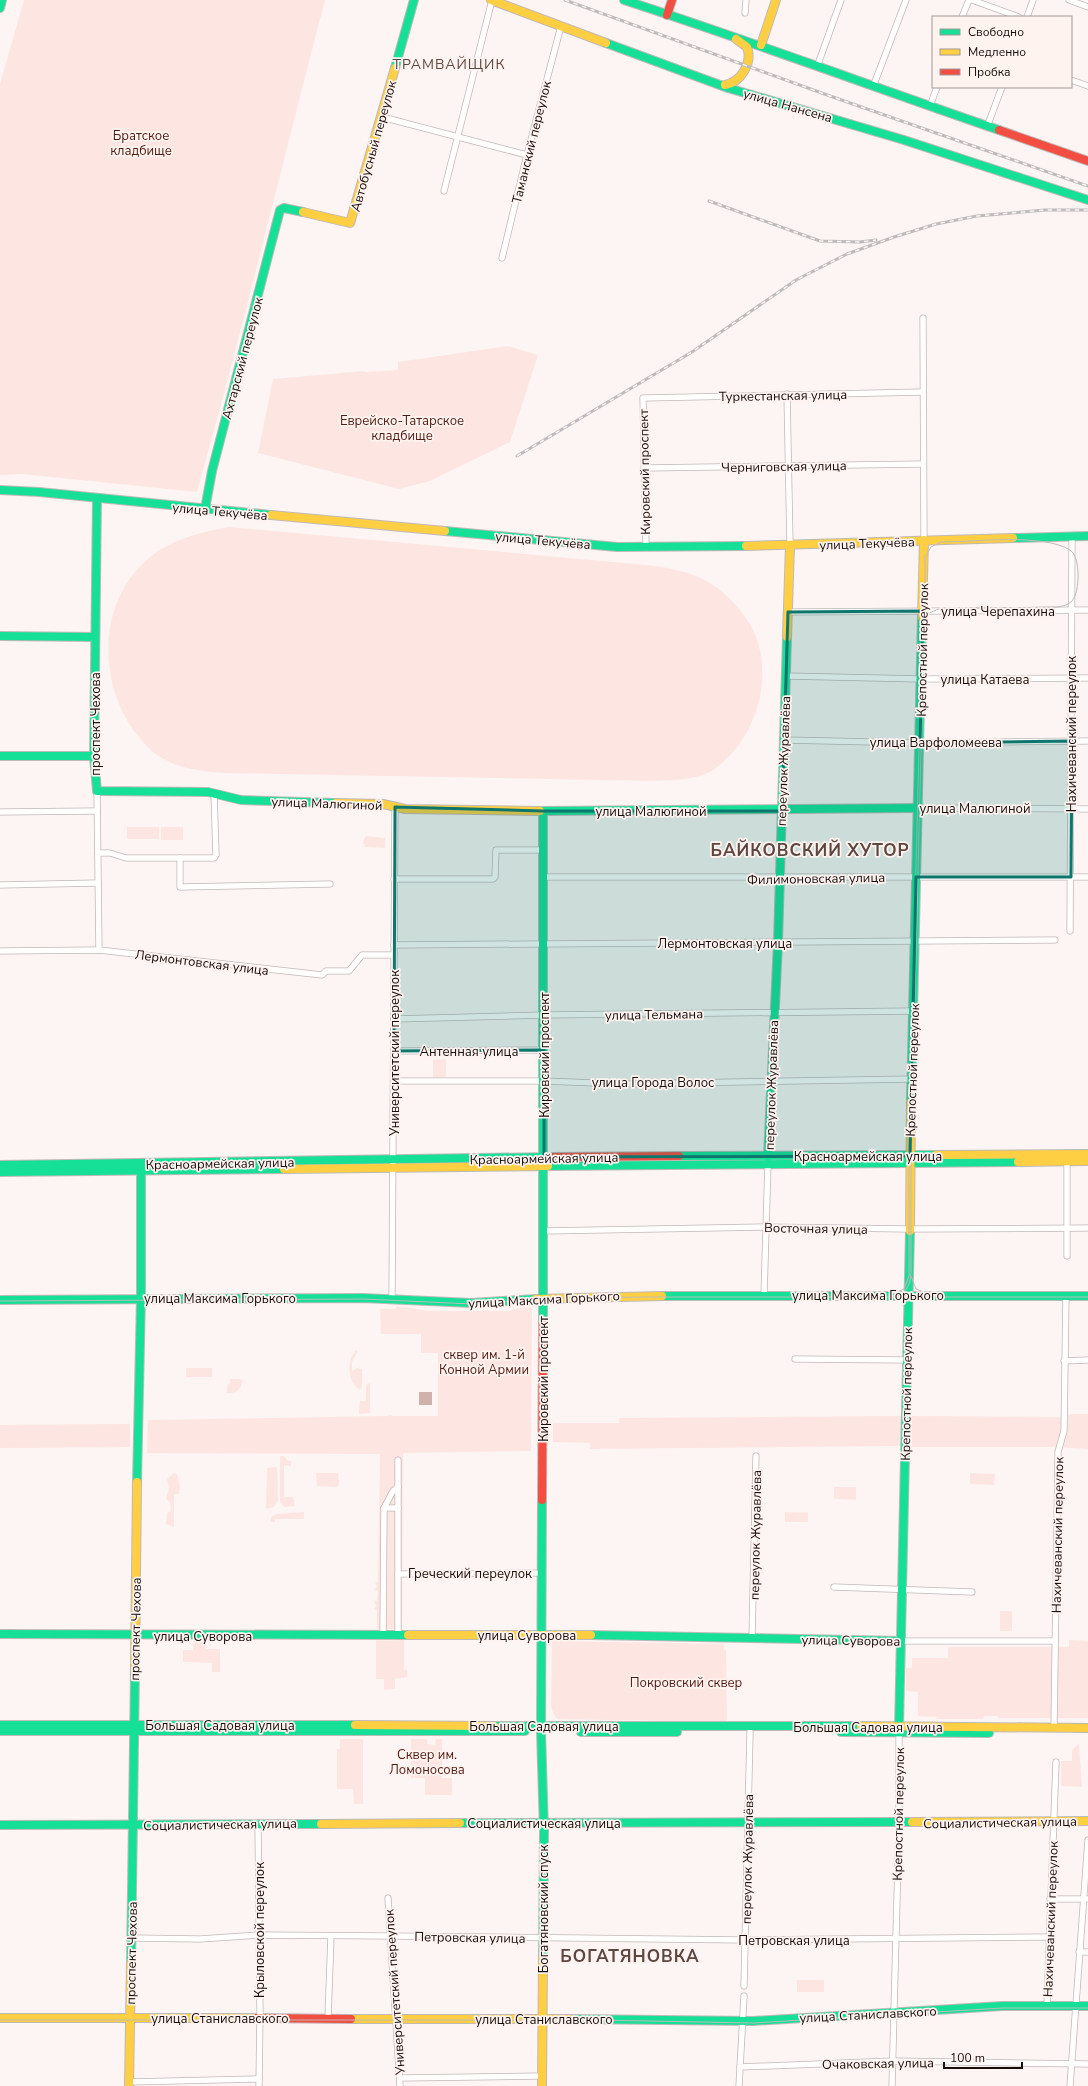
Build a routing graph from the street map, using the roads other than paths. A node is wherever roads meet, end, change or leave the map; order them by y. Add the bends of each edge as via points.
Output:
1 (2, 0) edge
2 (414, 0) edge
3 (491, 0) edge
4 (624, 0) edge
5 (672, 0) edge
6 (746, 0) edge
7 (776, 0) edge
8 (840, 0) edge
9 (906, 0) edge
10 (969, 0) edge
11 (972, 0) edge
12 (1033, 0) edge
13 (1069, 0) edge
14 (1088, 7) edge
15 (0, 8) edge
16 (745, 13) dead end
17 (667, 15) junction
18 (962, 16) edge
19 (1016, 16) edge
20 (1026, 16) edge
21 (561, 26) junction
22 (726, 33) junction
23 (761, 45) junction
24 (777, 51) junction
25 (749, 55) junction
26 (817, 67) junction
27 (741, 78) junction
28 (1072, 80) edge
29 (722, 86) junction
30 (1088, 86) edge
31 (873, 87) junction
32 (937, 88) edge
33 (1002, 88) edge
34 (757, 95) junction
35 (930, 106) junction
36 (382, 117) junction
37 (987, 127) junction
38 (458, 135) junction
39 (527, 155) junction
40 (1088, 161) edge
41 (444, 191) dead end
42 (1088, 200) edge
43 (282, 208) joint
44 (502, 258) dead end
45 (923, 318) dead end
46 (923, 392) junction
47 (788, 394) junction
48 (643, 398) joint
49 (923, 464) junction
50 (788, 466) junction
51 (644, 468) junction
52 (0, 490) edge
53 (97, 498) junction
54 (205, 509) junction
55 (1088, 536) edge
56 (1072, 537) junction
57 (924, 540) junction
58 (790, 546) junction
59 (646, 547) junction
60 (1088, 610) edge
61 (923, 611) junction
62 (1071, 611) junction
63 (788, 612) junction
64 (0, 636) edge
65 (95, 637) junction
66 (786, 676) junction
67 (1071, 678) junction
68 (1088, 678) edge
69 (921, 679) junction
70 (784, 740) junction
71 (1072, 741) junction
72 (1088, 741) edge
73 (920, 743) junction
74 (0, 756) edge
75 (94, 756) junction
76 (97, 791) junction
77 (214, 794) junction
78 (396, 807) junction
79 (919, 808) junction
80 (1088, 808) edge
81 (1071, 809) junction
82 (97, 811) junction
83 (543, 811) junction
84 (782, 811) junction
85 (0, 812) edge
86 (543, 850) junction
87 (98, 853) junction
88 (180, 858) junction
89 (916, 876) junction
90 (1088, 876) edge
91 (543, 877) junction
92 (1071, 877) junction
93 (780, 878) junction
94 (394, 879) junction
95 (98, 883) junction
96 (330, 884) dead end
97 (0, 885) edge
98 (1070, 931) dead end
99 (1055, 940) dead end
100 (778, 942) junction
101 (914, 942) junction
102 (544, 944) junction
103 (394, 945) junction
104 (99, 950) junction
105 (0, 951) edge
106 (394, 955) junction
107 (774, 1012) junction
108 (914, 1012) junction
109 (544, 1015) junction
110 (394, 1019) junction
111 (544, 1050) junction
112 (394, 1051) junction
113 (912, 1079) junction
114 (394, 1081) junction
115 (544, 1081) junction
116 (771, 1081) junction
117 (1088, 1154) edge
118 (910, 1159) junction
119 (393, 1160) junction
120 (768, 1160) junction
121 (544, 1161) junction
122 (1067, 1161) junction
123 (1088, 1161) edge
124 (0, 1166) edge
125 (393, 1169) junction
126 (141, 1171) junction
127 (0, 1172) edge
128 (766, 1227) junction
129 (1067, 1228) junction
130 (1088, 1228) edge
131 (909, 1229) junction
132 (543, 1230) junction
133 (1067, 1256) dead end
134 (764, 1295) junction
135 (908, 1295) junction
136 (1066, 1296) junction
137 (1088, 1296) edge
138 (141, 1298) junction
139 (392, 1299) junction
140 (543, 1299) junction
141 (0, 1300) edge
142 (795, 1359) dead end
143 (906, 1360) junction
144 (1064, 1360) junction
145 (1088, 1360) edge
146 (756, 1456) dead end
147 (398, 1460) dead end
148 (398, 1487) junction
149 (384, 1508) junction
150 (398, 1508) junction
151 (542, 1572) junction
152 (398, 1574) junction
153 (834, 1587) dead end
154 (902, 1591) junction
155 (972, 1592) dead end
156 (0, 1634) edge
157 (542, 1634) junction
158 (135, 1635) junction
159 (383, 1635) junction
160 (398, 1635) junction
161 (752, 1638) junction
162 (900, 1641) junction
163 (1054, 1641) junction
164 (0, 1725) edge
165 (134, 1728) junction
166 (1054, 1728) junction
167 (1088, 1728) edge
168 (541, 1729) junction
169 (899, 1729) junction
170 (0, 1731) edge
171 (750, 1732) junction
172 (1088, 1734) edge
173 (1056, 1762) dead end
174 (1055, 1821) junction
175 (1088, 1821) edge
176 (258, 1823) junction
177 (748, 1823) junction
178 (899, 1823) junction
179 (543, 1824) junction
180 (0, 1825) edge
181 (132, 1825) junction
182 (1088, 1840) edge
183 (388, 1898) dead end
184 (1050, 1899) junction
185 (1086, 1899) edge
186 (260, 1935) junction
187 (331, 1936) junction
188 (390, 1936) junction
189 (1050, 1937) junction
190 (131, 1938) junction
191 (542, 1938) junction
192 (745, 1940) junction
193 (895, 1940) junction
194 (1079, 1952) junction
195 (1088, 1952) edge
196 (744, 1986) dead end
197 (744, 1996) dead end
198 (1047, 2005) junction
199 (1076, 2006) junction
200 (1088, 2006) edge
201 (895, 2012) junction
202 (0, 2018) edge
203 (260, 2018) junction
204 (328, 2018) junction
205 (396, 2018) junction
206 (130, 2019) junction
207 (543, 2019) junction
208 (743, 2021) junction
209 (893, 2061) junction
210 (1072, 2064) junction
211 (1088, 2064) edge
212 (740, 2067) junction
213 (542, 2076) junction
214 (400, 2078) junction
215 (259, 2079) junction
216 (129, 2084) edge
217 (259, 2086) edge
218 (400, 2086) edge
219 (542, 2086) edge
220 (739, 2086) edge
221 (892, 2086) edge
222 (1070, 2086) edge

1 - 15 main road
2 - 36 main road, Автобусный переулок
3 - 21 main road, улица Нансена
3 - 38 street
4 - 17 main road
5 - 17 main road
6 - 16 street
7 - 23 main road
8 - 26 street
9 - 31 street
10 - 18 street
11 - 19 street
12 - 20 street
13 - 14 street
17 - 22 main road
21 - 29 main road, улица Нансена
21 - 39 street, Таманский переулок
22 - 23 main road
22 - 25 main road via 746,45
23 - 24 main road
24 - 25 main road via 760,48
24 - 26 main road
25 - 27 main road
26 - 31 main road
27 - 29 main road via 732,85
27 - 34 main road via 746,89
28 - 30 street
29 - 34 main road, улица Нансена
31 - 35 main road
32 - 35 street
33 - 37 street
34 - 42 main road, улица Нансена
35 - 37 main road
36 - 38 street
36 - 43 main road, Автобусный переулок via 350,223
37 - 40 main road
38 - 39 street
38 - 41 street
39 - 44 street, Таманский переулок
43 - 54 main road, Ахтарский переулок via 212,471
45 - 46 street, Крепостной переулок
46 - 47 street, Туркестанская улица
46 - 49 street, Крепостной переулок
47 - 48 street, Туркестанская улица
47 - 50 street, переулок Журавлёва
48 - 51 street, Кировский проспект
49 - 50 street, Черниговская улица
49 - 57 street, Крепостной переулок
50 - 51 street, Черниговская улица
50 - 58 street, переулок Журавлёва
51 - 59 street, Кировский проспект
52 - 53 main road, улица Текучёва
53 - 54 main road, улица Текучёва
53 - 65 main road, проспект Чехова
54 - 59 main road, улица Текучёва via 617,547
55 - 56 main road, улица Текучёва
56 - 57 main road, улица Текучёва
56 - 62 street, Нахичеванский переулок
57 - 58 main road, улица Текучёва
57 - 61 main road, Крепостной переулок
58 - 59 main road, улица Текучёва
58 - 63 main road, переулок Журавлёва
60 - 62 street, улица Черепахина
61 - 62 street, улица Черепахина
61 - 63 street, улица Черепахина
61 - 69 main road, Крепостной переулок
62 - 67 street, Нахичеванский переулок
63 - 66 main road, переулок Журавлёва
64 - 65 main road
65 - 75 main road, проспект Чехова
66 - 69 street, улица Катаева
66 - 70 main road, переулок Журавлёва
67 - 68 street, улица Катаева
67 - 69 street, улица Катаева
67 - 71 street, Нахичеванский переулок
69 - 73 main road, Крепостной переулок
70 - 73 street, улица Варфоломеева
70 - 84 main road, переулок Журавлёва
71 - 72 street, улица Варфоломеева
71 - 73 street, улица Варфоломеева
71 - 81 street, Нахичеванский переулок
73 - 79 main road, Крепостной переулок
74 - 75 main road
75 - 76 main road, проспект Чехова
76 - 77 main road, улица Малюгиной
76 - 82 street, проспект Чехова
77 - 78 main road, улица Малюгиной via 241,800 383,804
77 - 88 street via 216,857
78 - 83 main road, улица Малюгиной
78 - 94 street, Университетский переулок
79 - 81 street, улица Малюгиной
79 - 84 main road, улица Малюгиной
79 - 89 main road, Крепостной переулок
80 - 81 street, улица Малюгиной
81 - 92 street, Нахичеванский переулок
82 - 85 street
82 - 87 street, проспект Чехова
83 - 84 main road, улица Малюгиной
83 - 86 main road, Кировский проспект
84 - 93 main road, переулок Журавлёва
86 - 91 main road, Кировский проспект
86 - 94 street via 496,850 493,879
87 - 88 street via 110,853 126,858
87 - 95 street, проспект Чехова
88 - 96 street via 180,887
89 - 92 street, Филимоновская улица
89 - 93 street, Филимоновская улица
89 - 101 main road, Крепостной переулок
90 - 92 street, Филимоновская улица
91 - 93 street, Филимоновская улица
91 - 102 main road, Кировский проспект
92 - 98 street, Нахичеванский переулок
93 - 100 main road, переулок Журавлёва
94 - 103 street, Университетский переулок
95 - 97 street
95 - 104 street, проспект Чехова
99 - 101 street, Лермонтовская улица
100 - 101 street, Лермонтовская улица
100 - 102 street, Лермонтовская улица
100 - 107 main road, переулок Журавлёва
101 - 108 main road, Крепостной переулок
102 - 103 street, Лермонтовская улица
102 - 109 main road, Кировский проспект
103 - 106 street, Университетский переулок
104 - 105 street, Лермонтовская улица
104 - 106 street, Лермонтовская улица via 322,975 326,971 349,971 362,956
106 - 110 street, Университетский переулок
107 - 108 street, улица Тельмана
107 - 109 street, улица Тельмана
107 - 116 main road, переулок Журавлёва
108 - 113 main road, Крепостной переулок
109 - 110 street, улица Тельмана
109 - 111 main road, Кировский проспект
110 - 112 street, Университетский переулок
111 - 112 street, Антенная улица
111 - 115 main road, Кировский проспект
112 - 114 street, Университетский переулок
113 - 116 street, улица Города Волос
113 - 118 main road, Крепостной переулок
114 - 115 street, улица Города Волос
114 - 119 street, Университетский переулок
115 - 116 street, улица Города Волос via 622,1084
115 - 121 main road, Кировский проспект
116 - 120 main road, переулок Журавлёва
117 - 118 main road, Красноармейская улица
118 - 120 main road, Красноармейская улица
118 - 122 main road, Красноармейская улица
118 - 131 main road, Крепостной переулок
119 - 121 main road, Красноармейская улица
119 - 124 main road, Красноармейская улица
119 - 125 street, Университетский переулок
120 - 121 main road, Красноармейская улица
120 - 128 street, переулок Журавлёва
121 - 125 main road, Красноармейская улица
121 - 132 main road, Кировский проспект
122 - 123 main road, Красноармейская улица
122 - 129 street
125 - 126 main road, Красноармейская улица
125 - 139 street, Университетский переулок
126 - 127 main road, Красноармейская улица
126 - 138 main road, проспект Чехова
128 - 131 street, Восточная улица
128 - 132 street, Восточная улица
128 - 134 street, переулок Журавлёва
129 - 130 street, Восточная улица
129 - 131 street, Восточная улица
129 - 133 street
131 - 135 main road, Крепостной переулок
132 - 140 main road, Кировский проспект
134 - 135 main road, улица Максима Горького
134 - 140 main road, улица Максима Горького via 571,1296
135 - 136 main road, улица Максима Горького
135 - 143 main road, Крепостной переулок
136 - 137 main road, улица Максима Горького
136 - 144 street, Нахичеванский переулок
138 - 139 main road, улица Максима Горького
138 - 141 main road, улица Максима Горького
138 - 158 main road, проспект Чехова
139 - 140 main road, улица Максима Горького via 472,1303
140 - 151 main road, Кировский проспект
142 - 143 street
143 - 154 main road, Крепостной переулок
144 - 145 street
144 - 163 street, Нахичеванский переулок via 1064,1431 1058,1452 1058,1552
146 - 161 street, переулок Журавлёва
147 - 148 street
148 - 149 street
148 - 150 street
149 - 150 street
149 - 159 street
150 - 152 street
151 - 152 street, Греческий переулок
151 - 157 main road, Кировский проспект
152 - 160 street
153 - 154 street
154 - 155 street
154 - 162 main road, Крепостной переулок
156 - 158 main road, улица Суворова
157 - 160 main road, улица Суворова
157 - 161 main road, улица Суворова
157 - 168 main road, Кировский проспект
158 - 159 main road, улица Суворова
158 - 165 main road, проспект Чехова
159 - 160 main road, улица Суворова
161 - 162 main road, улица Суворова
162 - 163 street, улица Суворова
162 - 169 main road, Крепостной переулок
163 - 166 street, Нахичеванский переулок
164 - 165 main road, Большая Садовая улица
165 - 168 main road, Большая Садовая улица
165 - 170 main road, Большая Садовая улица
165 - 181 main road, проспект Чехова
166 - 167 main road, Большая Садовая улица
166 - 169 main road, Большая Садовая улица
168 - 169 main road, Большая Садовая улица
168 - 171 main road, Большая Садовая улица
168 - 179 main road, Богатяновский спуск
169 - 171 main road, Большая Садовая улица
169 - 172 main road, Большая Садовая улица
169 - 178 street, Крепостной переулок
171 - 177 street, переулок Журавлёва
173 - 174 street, Нахичеванский переулок
174 - 175 main road, Социалистическая улица
174 - 178 main road, Социалистическая улица
174 - 184 street, Нахичеванский переулок
176 - 179 main road, Социалистическая улица
176 - 181 main road, Социалистическая улица
176 - 186 street, Крыловской переулок
177 - 178 main road, Социалистическая улица
177 - 179 main road, Социалистическая улица
177 - 192 street, переулок Журавлёва
178 - 193 street, Крепостной переулок
179 - 191 main road, Богатяновский спуск
180 - 181 main road, Социалистическая улица
181 - 190 main road, проспект Чехова
182 - 185 street
183 - 188 street, Университетский переулок
184 - 185 street
184 - 189 street, Нахичеванский переулок
185 - 194 street
186 - 187 street, Петровская улица
186 - 190 street, Петровская улица via 200,1939
186 - 203 street, Крыловской переулок
187 - 188 street, Петровская улица
187 - 204 street
188 - 191 street, Петровская улица
188 - 205 street, Университетский переулок
189 - 193 street, Петровская улица
189 - 198 street, Нахичеванский переулок
190 - 206 main road, проспект Чехова
191 - 192 street, Петровская улица
191 - 207 main road, Богатяновский спуск
192 - 193 street, Петровская улица
192 - 196 street, переулок Журавлёва
193 - 201 street, Крепостной переулок
194 - 195 street
194 - 199 street
197 - 208 street
198 - 199 main road, улица Станиславского
198 - 201 main road, улица Станиславского
199 - 200 main road, улица Станиславского
199 - 210 street
201 - 208 main road, улица Станиславского
201 - 209 street, Крепостной переулок
202 - 206 main road, улица Станиславского
203 - 204 main road, улица Станиславского
203 - 206 main road, улица Станиславского
203 - 215 street, Крыловской переулок
204 - 205 main road, улица Станиславского
205 - 207 main road, улица Станиславского
205 - 214 street, Университетский переулок
206 - 216 main road, проспект Чехова
207 - 208 main road, улица Станиславского
207 - 213 main road, Богатяновский спуск
208 - 212 street
209 - 210 street, Очаковская улица
209 - 212 street, Очаковская улица
209 - 221 street, Крепостной переулок
210 - 211 street, Очаковская улица
210 - 222 street
212 - 220 street
213 - 214 street
213 - 219 main road, Богатяновский спуск
214 - 218 street, Университетский переулок
215 - 216 street
215 - 217 street, Крыловской переулок

